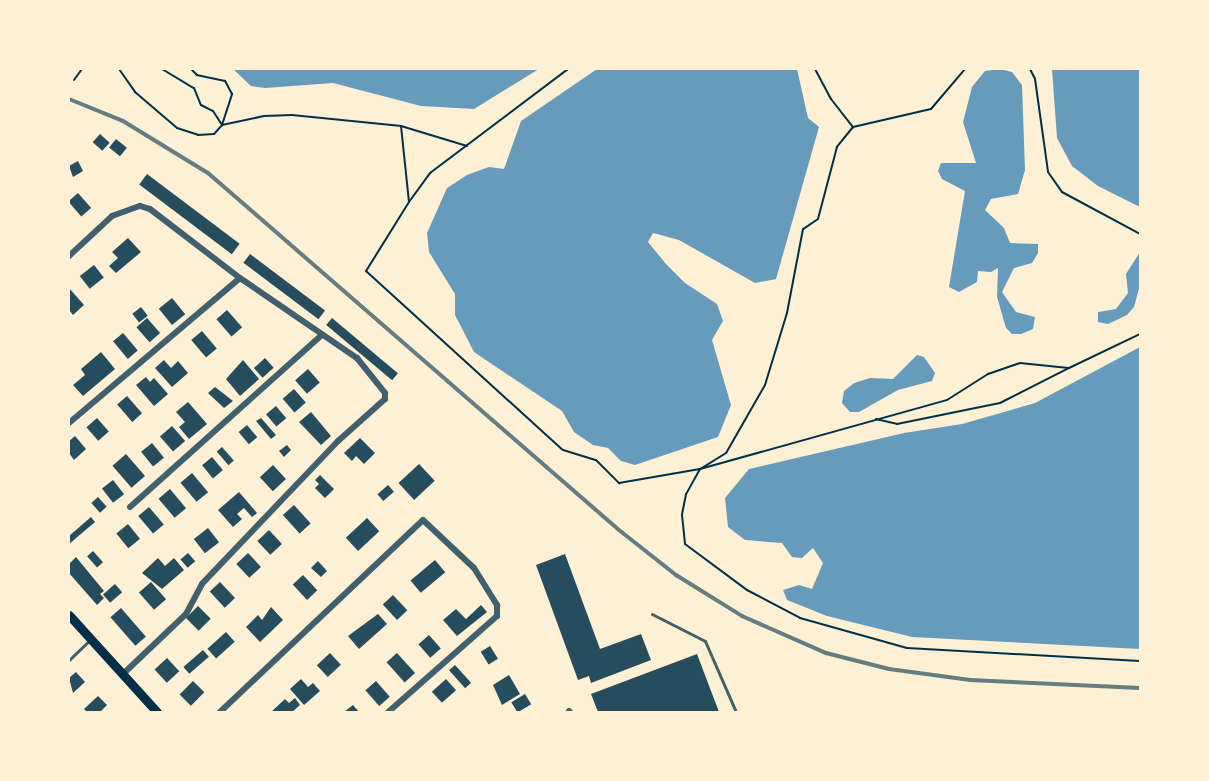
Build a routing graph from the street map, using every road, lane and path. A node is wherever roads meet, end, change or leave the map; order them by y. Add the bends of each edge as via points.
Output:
1 (82, 69) edge
2 (119, 69) edge
3 (162, 69) edge
4 (191, 69) edge
5 (568, 69) edge
6 (815, 69) edge
7 (965, 69) edge
8 (1030, 69) edge
9 (74, 80) dead end
10 (222, 125) junction
11 (401, 126) junction
12 (853, 128) junction
13 (466, 146) junction
14 (409, 202) junction
15 (1140, 234) edge
16 (69, 256) edge
17 (240, 278) junction
18 (1140, 334) edge
19 (322, 335) junction
20 (1069, 368) junction
21 (874, 418) junction
22 (69, 423) edge
23 (700, 469) junction
24 (130, 507) dead end
25 (652, 614) dead end
26 (69, 615) edge
27 (92, 639) junction
28 (69, 660) edge
29 (1140, 661) edge
30 (123, 674) junction
31 (157, 712) edge
32 (220, 712) edge
33 (388, 712) edge
34 (736, 712) edge

1 - 9 path
2 - 10 path via 135,92 177,128 198,135 214,134
3 - 10 path via 194,88 201,105 213,111
4 - 10 path via 197,75 225,81 232,94
5 - 13 path
6 - 12 path
7 - 12 path via 931,109
8 - 15 path via 1048,172 1062,192
10 - 11 path via 292,115
11 - 13 path
11 - 14 path
12 - 23 path via 837,147 818,219 803,229 787,313 765,385 726,453
13 - 14 path via 430,173
14 - 23 path via 366,271 563,450 596,460 619,483
16 - 17 street via 112,216 140,206 168,220
17 - 19 street
17 - 22 street
18 - 20 path
19 - 24 street
19 - 30 street via 357,358 379,382 386,399 330,450 202,584 186,614
20 - 21 path via 1000,404 897,424
20 - 21 path via 1020,363 988,374 947,400
21 - 23 path
23 - 29 path via 686,494 681,515 685,544 747,590 800,618 907,648
25 - 34 lane via 705,641
26 - 27 main road
27 - 28 lane
27 - 30 main road
30 - 31 main road
32 - 33 street via 423,520 474,568 497,605 497,616

